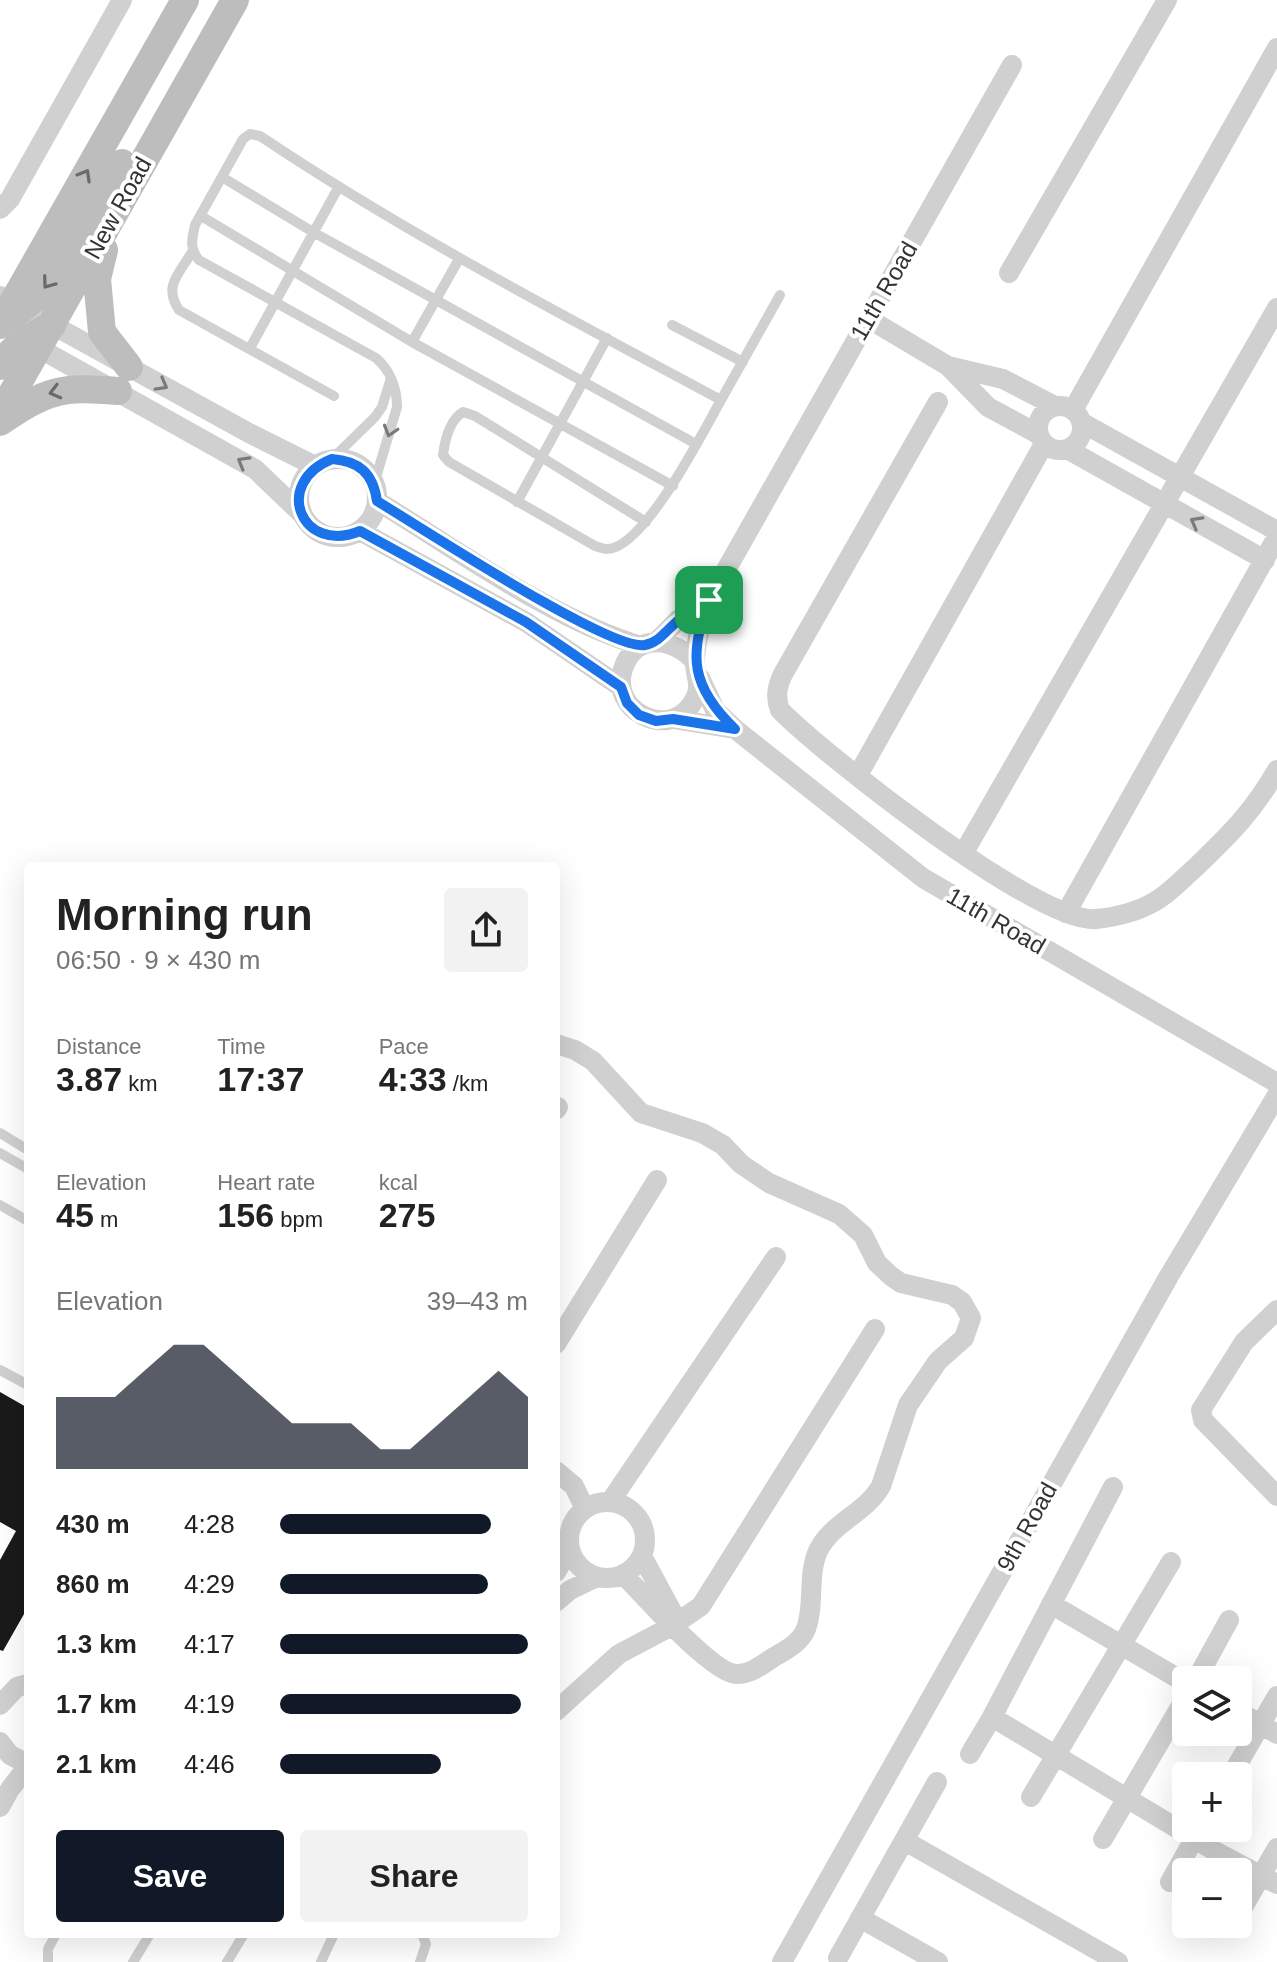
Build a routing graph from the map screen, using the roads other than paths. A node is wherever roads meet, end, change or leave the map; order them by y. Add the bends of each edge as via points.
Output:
1 (122, 0) edge
2 (185, 0) edge
3 (235, 0) edge
4 (1167, 0) edge
5 (1277, 48) edge
6 (1012, 65) dead end
7 (188, 83) junction
8 (222, 177) junction
9 (338, 188) junction
10 (0, 209) edge
11 (201, 216) junction
12 (111, 222) junction
13 (313, 232) junction
14 (192, 252) junction
15 (459, 259) junction
16 (292, 271) junction
17 (1009, 273) dead end
18 (780, 295) dead end
19 (436, 300) junction
20 (276, 302) junction
21 (1277, 308) edge
22 (869, 319) junction
23 (17, 322) edge
24 (672, 325) dead end
25 (607, 338) junction
26 (412, 342) junction
27 (250, 348) junction
28 (743, 362) junction
29 (0, 366) edge
30 (948, 366) junction
31 (391, 378) junction
32 (123, 379) junction
33 (584, 380) junction
34 (334, 396) dead end
35 (721, 400) junction
36 (938, 402) dead end
37 (1070, 413) junction
38 (0, 415) edge
39 (0, 422) edge
40 (561, 423) junction
41 (1041, 439) junction
42 (696, 444) junction
43 (1067, 449) junction
44 (543, 456) junction
45 (323, 462) junction
46 (1181, 479) junction
47 (673, 486) junction
48 (376, 492) junction
49 (517, 502) junction
50 (1166, 505) junction
51 (301, 513) junction
52 (646, 522) junction
53 (360, 531) junction
54 (1277, 531) edge
55 (1277, 537) edge
56 (1265, 560) junction
57 (709, 600) junction
58 (648, 644) junction
59 (697, 669) junction
60 (621, 687) junction
61 (673, 719) junction
62 (735, 729) junction
63 (1277, 770) edge
64 (858, 775) junction
65 (963, 854) junction
66 (1066, 913) junction
67 (560, 1045) edge
68 (1277, 1083) edge
69 (1277, 1095) edge
70 (2, 1138) edge
71 (24, 1148) edge
72 (0, 1153) edge
73 (24, 1167) edge
74 (657, 1180) dead end
75 (0, 1205) edge
76 (24, 1219) edge
77 (776, 1257) dead end
78 (1277, 1310) edge
79 (875, 1329) dead end
80 (560, 1338) edge
81 (0, 1370) edge
82 (24, 1383) edge
83 (560, 1474) edge
84 (1113, 1487) dead end
85 (1277, 1496) edge
86 (610, 1502) junction
87 (585, 1509) junction
88 (570, 1549) junction
89 (642, 1556) junction
90 (1171, 1562) dead end
91 (560, 1565) edge
92 (623, 1574) junction
93 (597, 1577) junction
94 (560, 1599) edge
95 (1051, 1604) junction
96 (1229, 1620) dead end
97 (676, 1626) junction
98 (1121, 1646) junction
99 (1204, 1666) edge
100 (1172, 1675) edge
101 (15, 1684) edge
102 (1277, 1696) edge
103 (0, 1705) edge
104 (560, 1707) edge
105 (992, 1717) junction
106 (1172, 1721) edge
107 (1269, 1729) edge
108 (0, 1742) edge
109 (970, 1754) dead end
110 (1056, 1755) junction
111 (1242, 1762) edge
112 (24, 1763) edge
113 (24, 1771) edge
114 (937, 1782) dead end
115 (1031, 1797) dead end
116 (1127, 1799) junction
117 (0, 1807) edge
118 (1172, 1821) edge
119 (1103, 1839) dead end
120 (905, 1841) junction
121 (1192, 1842) edge
122 (1211, 1842) edge
123 (1277, 1848) edge
124 (1269, 1880) edge
125 (1170, 1882) dead end
126 (1252, 1900) edge
127 (860, 1918) junction
128 (54, 1938) edge
129 (148, 1938) edge
130 (242, 1938) edge
131 (332, 1938) edge
132 (424, 1938) edge
133 (838, 1958) dead end
134 (48, 1962) edge
135 (133, 1962) edge
136 (227, 1962) edge
137 (321, 1962) edge
138 (420, 1962) edge
139 (782, 1962) edge
140 (938, 1962) edge
141 (1118, 1962) edge

1 - 10 street
23 -> 2 main road, New Road
3 - 7 main road, New Road
4 - 17 street
5 - 37 street
6 - 22 street, 11th Road
7 - 12 main road, New Road
7 -> 23 main road via 150,118 45,290
8 - 9 lane via 250,134
8 - 11 lane
8 - 13 lane
9 - 13 lane
9 - 15 lane
11 - 14 lane
11 - 16 lane
12 - 23 main road, New Road
12 - 32 main road via 97,279 98,300 102,332
13 - 16 lane
13 - 19 lane
14 - 20 lane
14 - 27 lane via 171,287 171,298 179,310
15 - 19 lane
15 - 25 lane
16 - 20 lane
16 - 26 lane
18 - 28 lane
19 - 26 lane
19 - 33 lane
20 - 27 lane
20 - 31 lane via 376,358
21 - 46 street
22 - 30 street
22 - 57 street, 11th Road
23 - 29 main road
23 - 32 street
23 - 38 main road, New Road
24 - 28 lane
25 - 33 lane
25 - 35 lane
26 - 40 lane
27 - 34 lane
28 - 35 lane
30 - 37 street via 1003,379
30 - 41 street via 988,407
31 - 45 lane via 382,407
31 -> 48 lane via 397,407
32 -> 39 main road via 53,391
32 -> 45 street via 281,451
51 -> 32 street via 255,469
33 - 40 lane
33 - 42 lane
35 - 42 lane
36 - 64 street via 777,686 780,710
37 - 41 street via 1041,416
37 - 43 street via 1078,441
37 - 46 street
40 - 44 lane
40 - 47 lane
41 - 43 street via 1055,450
41 - 64 street
42 - 47 lane
43 - 50 street
44 - 49 lane
44 - 49 lane via 475,416 463,412 455,417 443,455
44 - 52 lane
45 - 48 street via 349,460 364,469
45 - 51 street via 304,479
46 - 50 street
46 - 54 street
47 - 52 lane
48 - 53 street via 372,518
48 - 58 street via 539,600 605,633
49 - 52 lane via 608,549
56 -> 50 street
50 - 65 street
51 - 53 street via 311,528 326,536
53 - 60 street via 526,622
55 - 56 street
56 - 66 street
57 - 58 street, 11th Road
57 - 59 street, 11th Road
58 - 59 street via 671,643 685,650
58 - 60 street via 629,656
59 - 61 street via 698,694
59 - 62 street, 11th Road via 715,710
60 - 61 street via 639,715
61 - 62 street, 11th Road
62 - 68 street, 11th Road via 923,878
63 - 66 street via 1247,816 1166,895 1142,908 1094,920
64 - 65 street
65 - 66 street
67 - 97 street via 593,1061 641,1113 702,1133 769,1183 839,1214 863,1235 877,1263 891,1276 952,1295 971,1318 964,1338 938,1361 908,1405 874,1498 818,1552 809,1619 792,1647 749,1673 737,1674 716,1667
69 - 139 street, 9th Road via 1169,1276
70 - 71 lane
72 - 73 lane
74 - 80 street
75 - 76 lane
77 - 86 street
78 - 85 street via 1244,1342 1201,1415
79 - 97 street via 707,1598
81 - 82 lane
83 - 87 street via 574,1486
84 - 95 street
86 - 87 street
86 - 89 street via 637,1516 645,1535
87 - 88 street via 572,1527
88 - 91 street
88 - 93 street via 580,1566
89 - 92 street
89 - 97 street
90 - 98 street
92 - 93 street
92 - 97 street
93 - 94 street
95 - 98 street
95 - 105 street
96 - 99 street
97 - 104 street via 619,1654
98 - 100 street
98 - 110 street
101 - 103 street
102 - 107 street
105 - 109 street
105 - 110 street
106 - 116 street
107 - 111 street
108 - 112 street
110 - 115 street
110 - 116 street
113 - 117 street
114 - 120 street
116 - 118 street
116 - 119 street
120 - 127 street
120 - 141 street
121 - 125 street
122 - 124 street
123 - 124 street
124 - 126 street
127 - 133 street
127 - 140 street
128 - 134 lane
129 - 135 lane
130 - 136 lane
131 - 137 lane
132 - 138 lane

